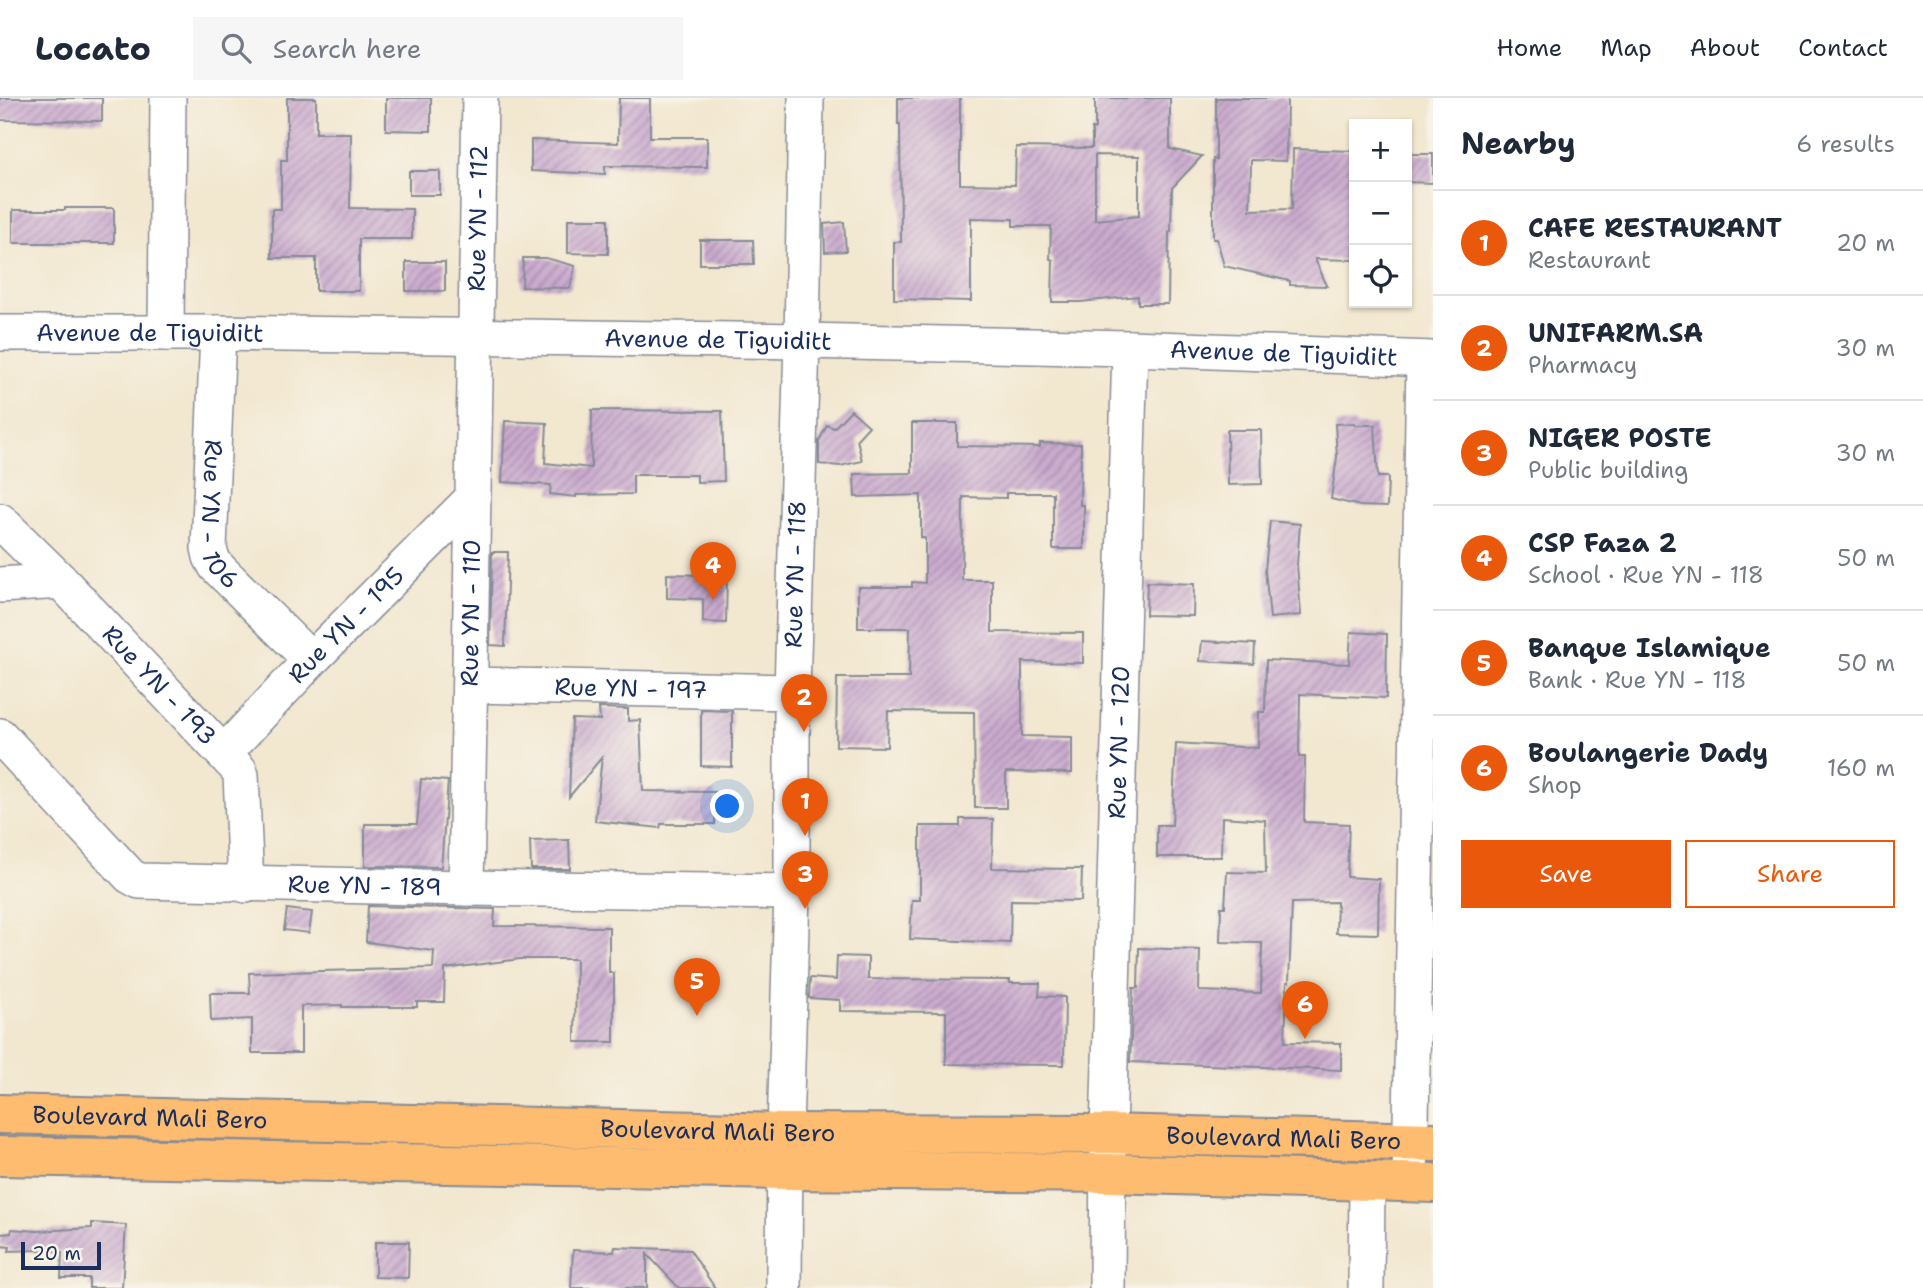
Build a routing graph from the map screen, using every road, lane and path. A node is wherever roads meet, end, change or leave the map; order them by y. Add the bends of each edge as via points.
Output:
1 (168, 98) edge
2 (480, 98) edge
3 (806, 98) edge
4 (0, 333) edge
5 (166, 333) junction
6 (218, 333) junction
7 (475, 338) junction
8 (802, 341) junction
9 (1130, 348) junction
10 (1428, 359) edge
11 (472, 499) junction
12 (0, 521) edge
13 (61, 581) junction
14 (0, 585) edge
15 (311, 660) junction
16 (470, 685) junction
17 (792, 692) junction
18 (0, 736) edge
19 (224, 753) junction
20 (246, 885) junction
21 (466, 888) junction
22 (792, 892) junction
23 (0, 1114) edge
24 (1108, 1134) junction
25 (1421, 1142) edge
26 (785, 1152) junction
27 (0, 1156) edge
28 (1108, 1174) junction
29 (1367, 1183) junction
30 (1421, 1183) edge
31 (784, 1288) edge
32 (1107, 1288) edge
33 (1366, 1288) edge

1 - 5 street
2 - 7 street, Rue YN - 112
3 - 8 street, Rue YN - 118
4 - 5 street, Avenue de Tiguiditt
5 - 6 street, Avenue de Tiguiditt
6 - 7 street, Avenue de Tiguiditt
6 - 15 street, Rue YN - 106 via 211,557
7 - 8 street, Avenue de Tiguiditt
7 - 11 street, Rue YN - 110
8 - 9 street, Avenue de Tiguiditt
8 - 17 street, Rue YN - 118
9 - 10 street, Avenue de Tiguiditt
9 - 24 street, Rue YN - 120
10 - 25 street
11 - 15 street, Rue YN - 195
11 - 16 street, Rue YN - 110
12 - 13 street, Rue YN - 193
13 - 14 street
13 - 19 street, Rue YN - 193
15 - 19 street, Rue YN - 195
16 - 17 street, Rue YN - 197
16 - 21 street, Rue YN - 110
17 - 22 street, Rue YN - 118
18 - 20 street, Rue YN - 189 via 135,880
19 - 20 street, Rue YN - 193 via 241,775
20 - 21 street, Rue YN - 189
21 - 22 street, Rue YN - 189
22 - 26 street, Rue YN - 118
23 - 26 main road, Boulevard Mali Bero
24 - 25 main road, Boulevard Mali Bero
24 - 26 main road, Boulevard Mali Bero
24 - 28 street, Rue YN - 120
25 - 30 street
26 - 27 main road, Boulevard Mali Bero
26 - 28 main road, Boulevard Mali Bero
26 - 31 street, Rue YN - 118
28 - 29 main road, Boulevard Mali Bero
28 - 32 street, Rue YN - 120
29 - 30 main road, Boulevard Mali Bero
29 - 33 street

